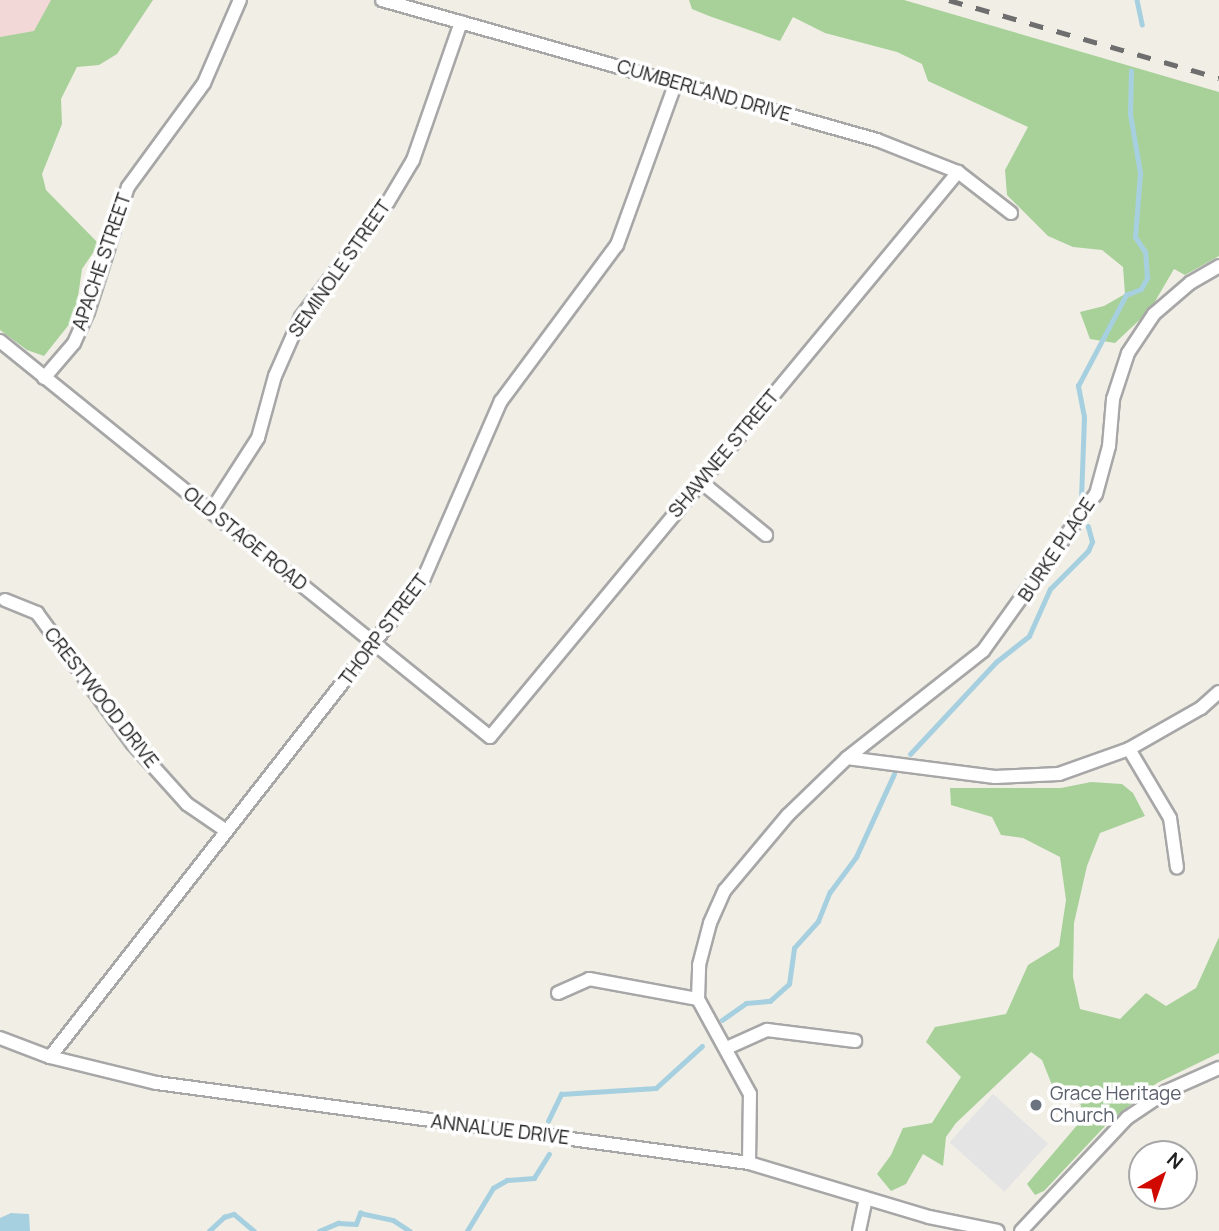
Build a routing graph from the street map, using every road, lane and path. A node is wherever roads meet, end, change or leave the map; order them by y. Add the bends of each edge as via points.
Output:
1 (240, 0) edge
2 (382, 0) edge
3 (461, 22) junction
4 (676, 82) junction
5 (958, 172) junction
6 (1011, 213) dead end
7 (1219, 266) edge
8 (0, 341) edge
9 (44, 378) junction
10 (701, 482) junction
11 (211, 511) junction
12 (766, 535) dead end
13 (5, 600) dead end
14 (374, 645) junction
15 (1219, 692) edge
16 (490, 737) joint
17 (1129, 749) junction
18 (847, 758) junction
19 (225, 830) junction
20 (1177, 868) dead end
21 (558, 993) dead end
22 (698, 999) junction
23 (0, 1038) edge
24 (855, 1041) dead end
25 (729, 1047) junction
26 (50, 1057) junction
27 (1219, 1068) edge
28 (749, 1163) junction
29 (866, 1199) junction
30 (859, 1231) edge
31 (998, 1231) edge
32 (1021, 1231) edge

1 - 9 street, APACHE STREET via 204,83 128,187 88,312 74,343
2 - 3 street, CUMBERLAND DRIVE
3 - 4 street, CUMBERLAND DRIVE
3 - 11 street, SEMINOLE STREET via 413,160 388,202 302,317 275,376 258,438
4 - 5 street, CUMBERLAND DRIVE via 877,141
4 - 14 street, THORP STREET via 617,245 501,401 439,550 405,608
5 - 6 street, CUMBERLAND DRIVE
5 - 10 street, SHAWNEE STREET
7 - 18 street, BURKE PLACE via 1154,314 1128,353 1113,398 1109,446 1096,494 1033,588 983,651
8 - 9 street, OLD STAGE ROAD
9 - 11 street, OLD STAGE ROAD
10 - 12 street
10 - 16 street, SHAWNEE STREET
11 - 14 street, OLD STAGE ROAD
13 - 19 street, CRESTWOOD DRIVE via 37,613 133,744 187,804
14 - 16 street, OLD STAGE ROAD
14 - 19 street, THORP STREET
15 - 17 street via 1201,708
17 - 18 street via 1059,774 1027,778
17 - 20 street via 1170,818
18 - 22 street, BURKE PLACE via 788,816 726,890 710,923 699,965
19 - 26 street, THORP STREET
21 - 22 street via 589,979
22 - 25 street
23 - 26 street, ANNALUE DRIVE
24 - 25 street via 766,1030
25 - 28 street via 750,1094
26 - 28 street, ANNALUE DRIVE via 156,1083 316,1108
27 - 32 street via 1167,1091 1126,1118
28 - 29 street, ANNALUE DRIVE
29 - 30 street
29 - 31 street, ANNALUE DRIVE

